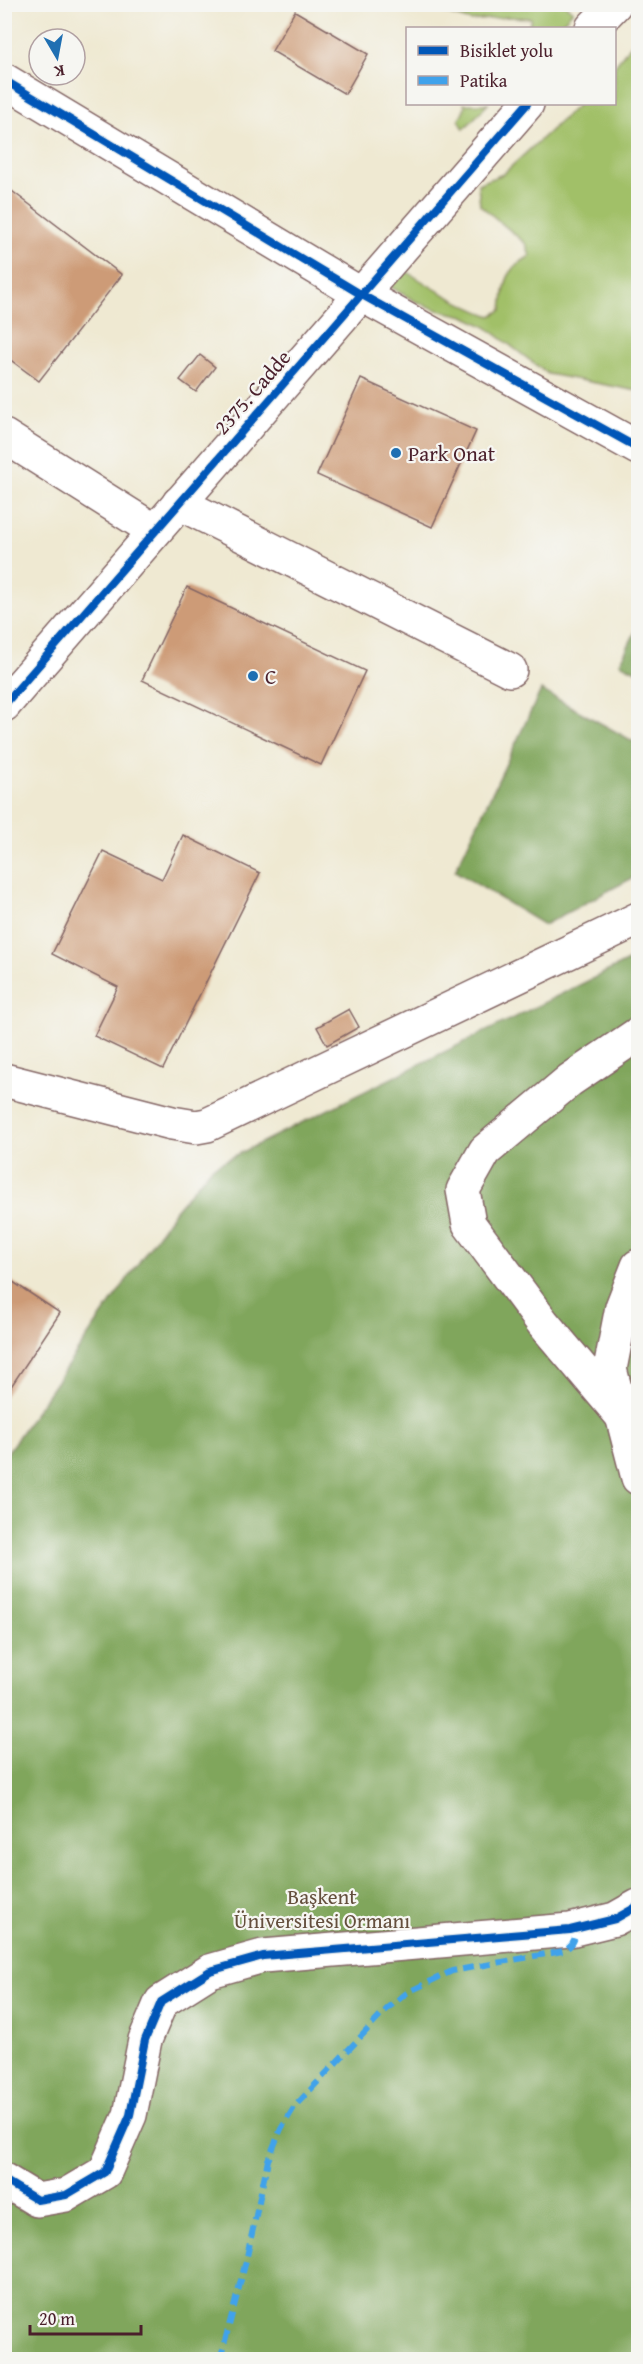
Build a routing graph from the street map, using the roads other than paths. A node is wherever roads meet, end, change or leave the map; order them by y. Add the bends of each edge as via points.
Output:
1 (615, 4) edge
2 (593, 27) edge
3 (4, 80) edge
4 (526, 105) edge
5 (362, 295) junction
6 (4, 436) edge
7 (639, 448) edge
8 (179, 503) junction
9 (155, 531) junction
10 (510, 670) dead end
11 (4, 705) edge
12 (639, 919) edge
13 (639, 1034) edge
14 (4, 1080) edge
15 (639, 1266) edge
16 (621, 1415) junction
17 (639, 1478) edge
18 (639, 1906) edge
19 (4, 2180) edge

1 - 2 street
3 - 5 street
4 - 5 street, 2375. Cadde
5 - 7 street
5 - 8 street, 2375. Cadde
6 - 9 street
8 - 9 street, 2375. Cadde
8 - 10 street
9 - 11 street, 2375. Cadde
12 - 14 street via 207,1125 172,1123
13 - 16 street via 570,1080 485,1151 463,1190 469,1224 543,1323
15 - 16 street via 622,1307 610,1369
16 - 17 street
18 - 19 street via 615,1919 570,1930 263,1956 210,1971 161,2002 144,2040 130,2115 105,2172 66,2195 37,2200

